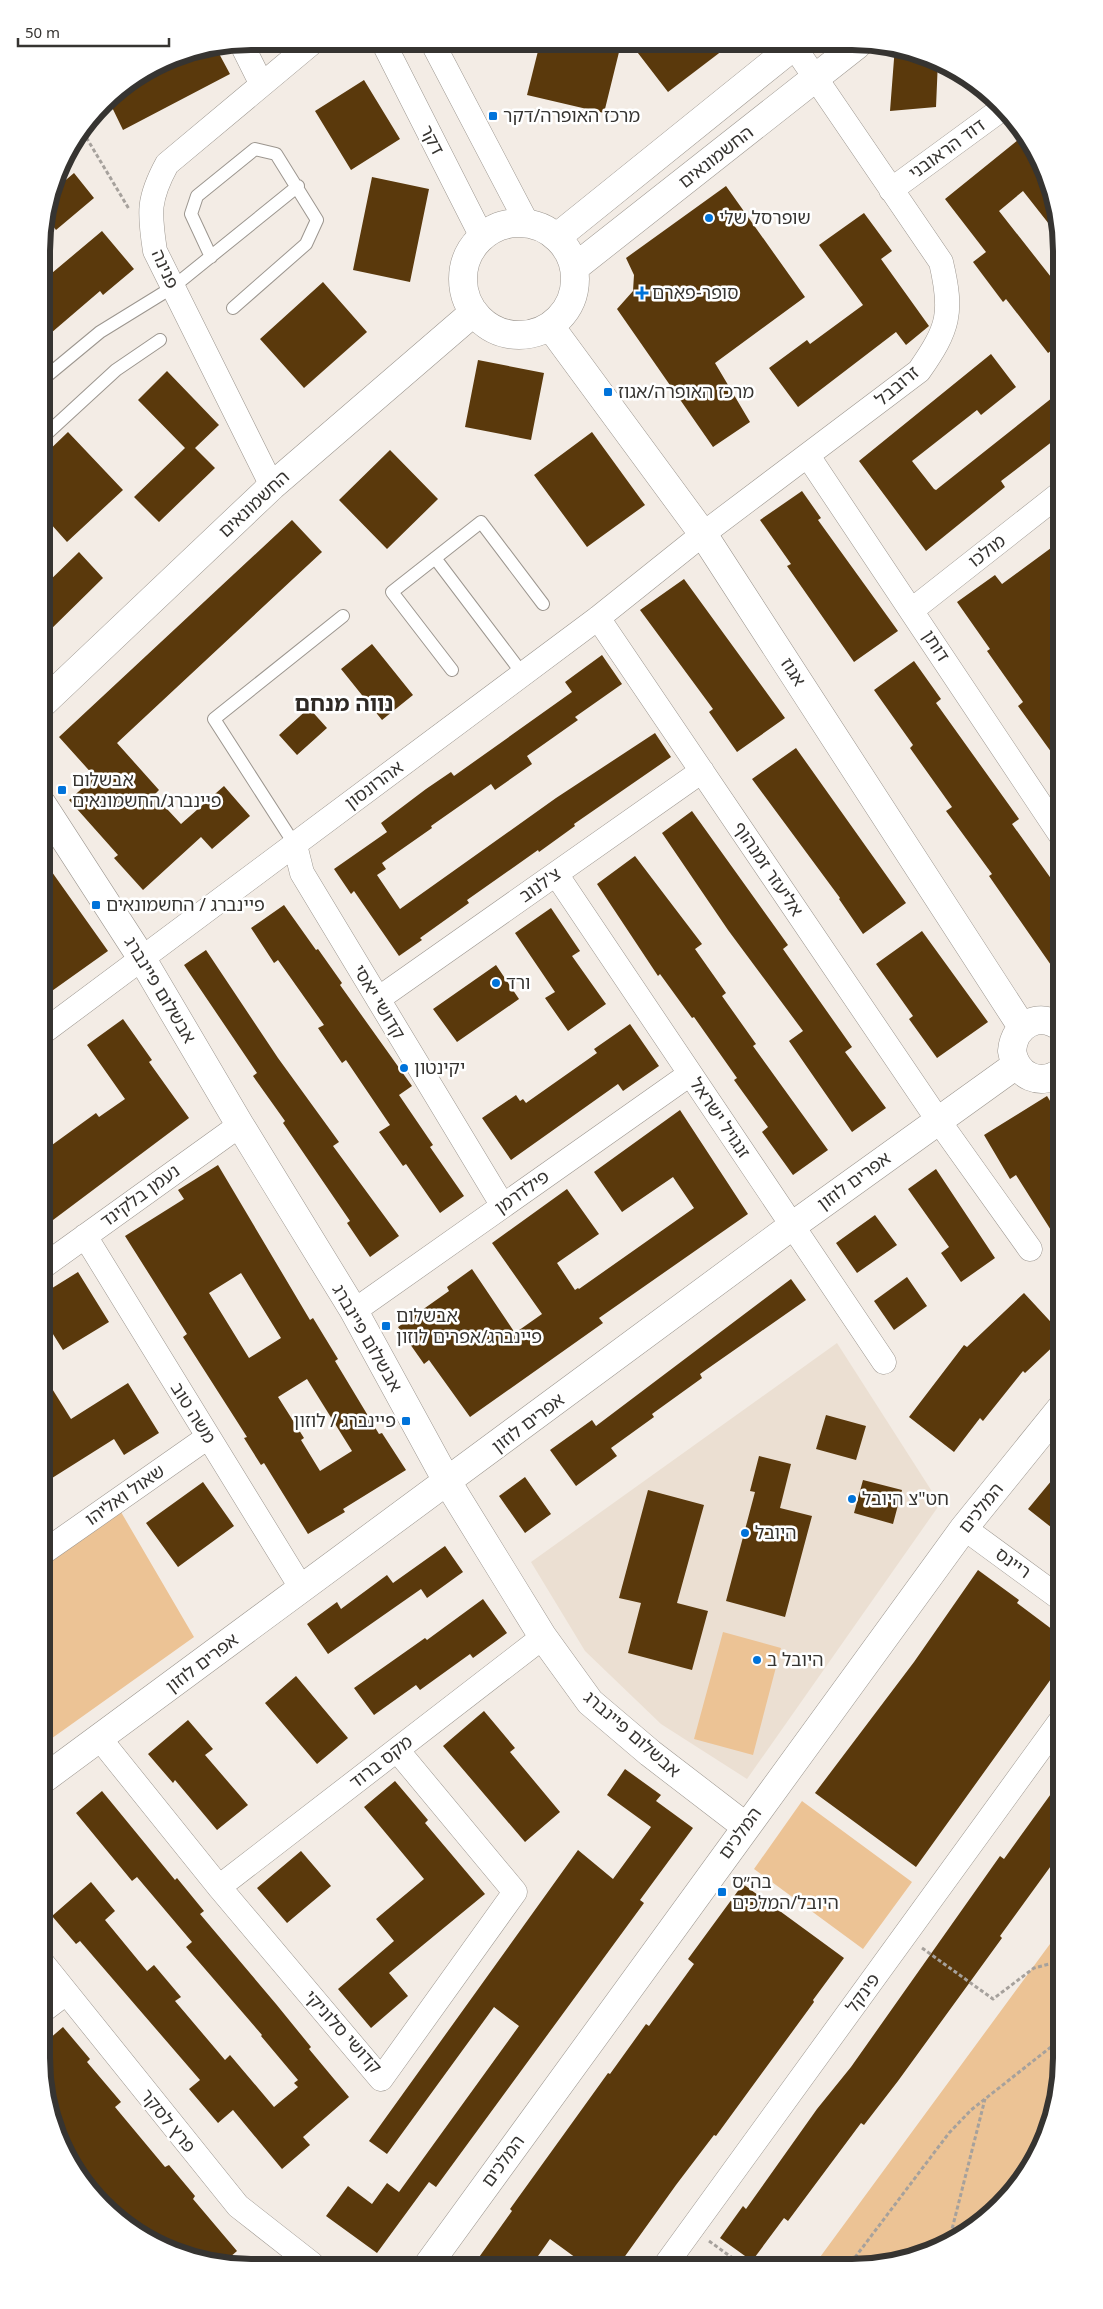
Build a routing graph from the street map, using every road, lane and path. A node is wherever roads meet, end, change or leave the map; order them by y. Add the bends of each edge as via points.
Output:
1 (244, 50) edge
2 (303, 50) edge
3 (387, 50) edge
4 (436, 50) edge
5 (788, 50) edge
6 (797, 50) edge
7 (851, 50) edge
8 (815, 80) junction
9 (261, 83) junction
10 (997, 112) edge
11 (86, 136) edge
12 (298, 186) junction
13 (891, 190) junction
14 (134, 217) dead end
15 (527, 223) junction
16 (482, 237) junction
17 (557, 237) junction
18 (210, 257) junction
19 (574, 268) junction
20 (173, 287) junction
21 (234, 308) dead end
22 (474, 312) junction
23 (550, 326) junction
24 (160, 340) dead end
25 (50, 373) edge
26 (50, 431) edge
27 (808, 456) junction
28 (272, 486) junction
29 (1053, 504) edge
30 (703, 534) junction
31 (435, 558) junction
32 (544, 604) dead end
33 (912, 610) junction
34 (343, 616) dead end
35 (598, 618) junction
36 (452, 670) dead end
37 (522, 673) junction
38 (50, 696) edge
39 (702, 771) junction
40 (50, 816) edge
41 (1053, 823) edge
42 (295, 845) junction
43 (556, 874) junction
44 (141, 957) junction
45 (378, 999) junction
46 (1053, 1023) edge
47 (50, 1027) edge
48 (1022, 1027) junction
49 (1016, 1065) junction
50 (690, 1074) junction
51 (1053, 1077) edge
52 (938, 1120) junction
53 (240, 1125) junction
54 (503, 1206) junction
55 (792, 1226) junction
56 (85, 1236) junction
57 (1030, 1249) dead end
58 (50, 1262) edge
59 (354, 1311) junction
60 (884, 1362) dead end
61 (1053, 1419) edge
62 (208, 1437) junction
63 (448, 1483) junction
64 (964, 1528) junction
65 (50, 1548) edge
66 (302, 1589) junction
67 (1053, 1593) edge
68 (543, 1637) junction
69 (1053, 1731) edge
70 (100, 1739) junction
71 (398, 1750) junction
72 (50, 1775) edge
73 (745, 1826) junction
74 (219, 1887) junction
75 (904, 1936) junction
76 (1053, 1963) edge
77 (50, 1973) edge
78 (66, 1993) junction
79 (50, 2005) edge
80 (1053, 2045) edge
81 (986, 2098) junction
82 (692, 2228) junction
83 (951, 2233) edge
84 (306, 2259) edge
85 (432, 2259) edge
86 (670, 2259) edge
87 (733, 2259) edge
88 (854, 2259) edge

1 - 9 street
2 - 9 street, פנינה
3 - 16 street, דקר
4 - 15 street
5 - 17 street, החשמונאים
6 - 8 street, זרובבל
7 - 8 street, החשמונאים
8 - 13 street, זרובבל
8 - 19 street, החשמונאים
9 - 20 street, פנינה via 167,164 154,187 149,214 155,251
10 - 13 street, דוד הראובני
11 - 14 path
12 - 18 lane
12 - 18 lane via 276,154 254,149 197,196 191,214
12 - 21 lane via 316,220 306,244
13 - 27 street, זרובבל via 941,262 949,295 946,319 937,345 919,371
15 - 16 street via 511,223
15 - 17 street
16 - 22 street via 471,250 463,282 466,298
17 - 19 street via 571,257
18 - 20 lane
19 - 23 street via 575,285 571,301 562,316
20 - 25 lane via 100,332
20 - 28 street, פנינה
22 - 23 street via 489,326 509,334 537,332
22 - 28 street, החשמונאים
23 - 30 street, אגוז
24 - 26 lane via 116,370
27 - 30 street, זרובבל
27 - 33 street, דותן
28 - 38 street, החשמונאים
29 - 33 street, מולכו
30 - 35 street, אהרונסון
30 - 48 street, אגוז
31 - 32 lane via 481,522
31 - 36 lane via 392,592
31 - 37 lane
33 - 41 street, דותן
34 - 42 lane via 214,719
35 - 37 street, אהרונסון
35 - 39 street, אליעזר זמנהוף
37 - 42 street, אהרונסון
39 - 43 street, צ'לנוב
39 - 52 street, אליעזר זמנהוף
40 - 44 street, אבשלום פיינברג
42 - 44 street, אהרונסון
42 - 45 street, קדושי יאסי via 302,873
43 - 45 street, צ'לנוב
43 - 50 street, זנגויל ישראל
44 - 47 street, אהרונסון
44 - 53 street, אבשלום פיינברג
45 - 54 street, קדושי יאסי
46 - 48 street via 1039,1020
48 - 49 street via 1012,1044
49 - 51 street via 1031,1078
49 - 52 street, אפרים לוזון
50 - 54 street, פילדרמן
50 - 55 street, זנגויל ישראל
52 - 55 street, אפרים לוזון
52 - 57 street, אליעזר זמנהוף
53 - 56 street, נעמן בלקינד
53 - 59 street, אבשלום פיינברג
54 - 59 street, פילדרמן
55 - 60 street, זנגויל ישראל
55 - 63 street, אפרים לוזון
56 - 58 street, נעמן בלקינד
56 - 62 street, משה טוב
59 - 63 street, אבשלום פיינברג
61 - 64 street, המלכים
62 - 65 street, שאול ואליהו
62 - 66 street, משה טוב
63 - 66 street, אפרים לוזון
63 - 68 street, אבשלום פיינברג
64 - 67 street, ריינס
64 - 73 street, המלכים
66 - 70 street, אפרים לוזון
68 - 71 street, מקס ברוד
68 - 73 street, אבשלום פיינברג via 590,1702
69 - 75 street, פינקל
70 - 72 street, אפרים לוזון
70 - 74 street, קדושי סלוניקי
71 - 74 street, מקס ברוד
71 - 74 street, קדושי סלוניקי via 516,1892 381,2079
73 - 85 street, המלכים
75 - 76 path via 993,1999 1034,1968
75 - 82 street, פינקל
77 - 78 street, פרץ לסקר
78 - 79 street
78 - 84 street, פרץ לסקר via 238,2206
80 - 81 path
81 - 83 path
81 - 88 path via 945,2137
82 - 86 street, פינקל
82 - 87 path

